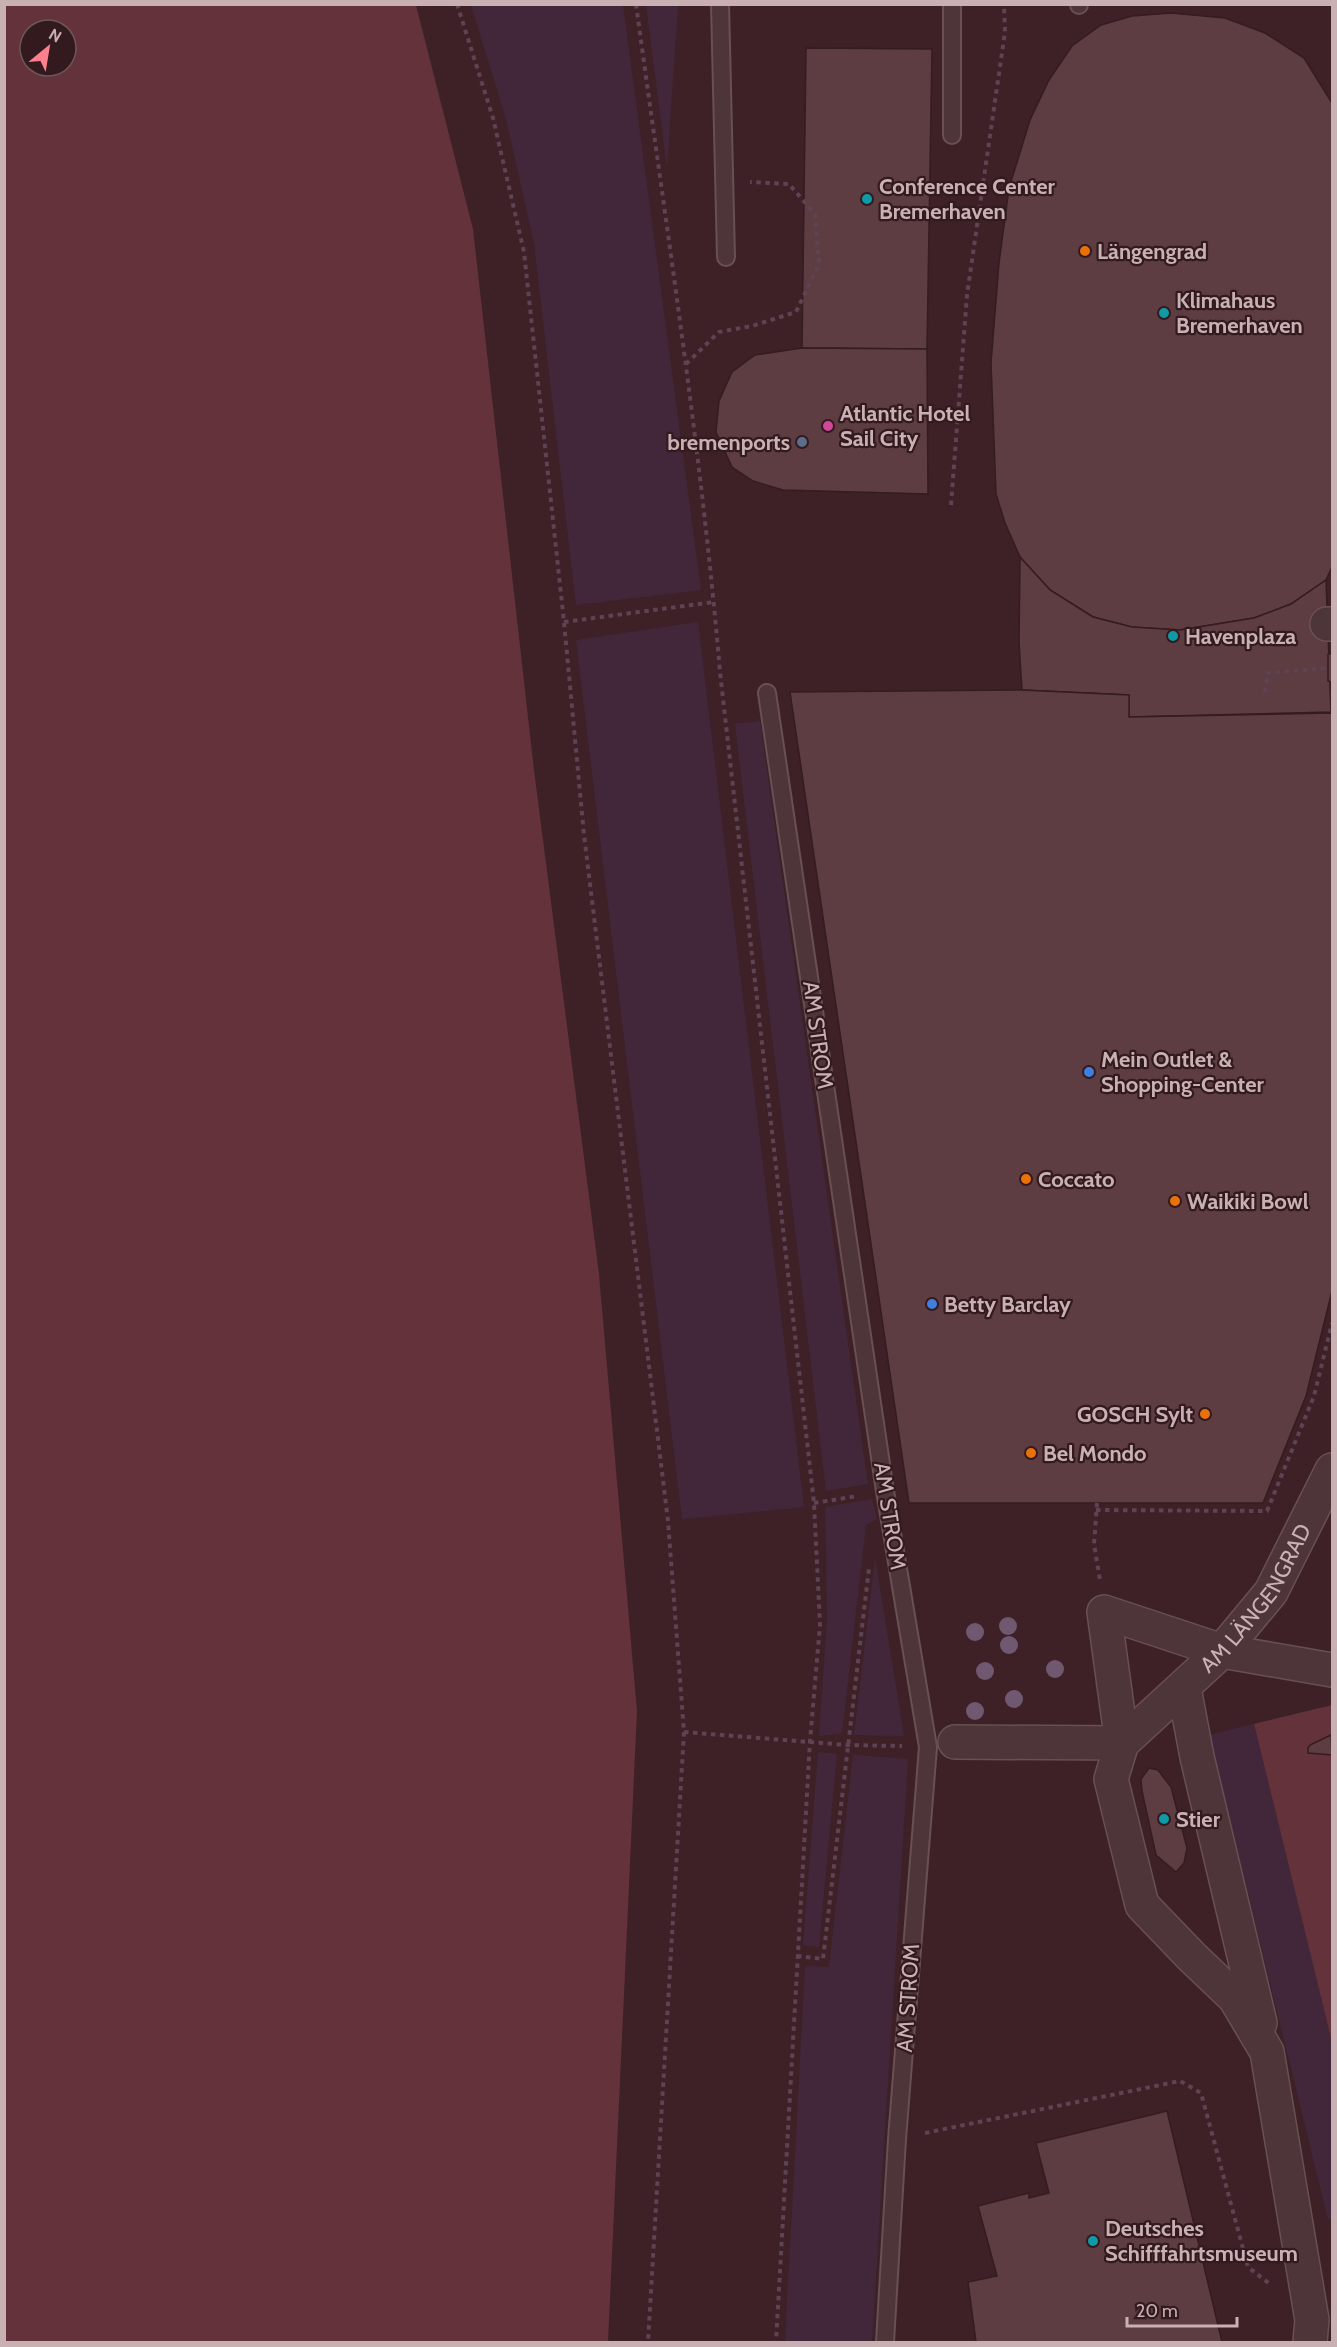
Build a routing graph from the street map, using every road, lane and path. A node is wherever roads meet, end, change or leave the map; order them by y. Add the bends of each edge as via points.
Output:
1 (457, 4) edge
2 (636, 4) edge
3 (720, 4) edge
4 (952, 4) edge
5 (1004, 4) edge
6 (952, 135) dead end
7 (743, 182) dead end
8 (726, 257) dead end
9 (685, 364) junction
10 (951, 505) dead end
11 (714, 602) junction
12 (564, 622) junction
13 (1328, 668) dead end
14 (1265, 692) dead end
15 (767, 693) dead end
16 (1332, 1323) edge
17 (1332, 1470) edge
18 (885, 1491) junction
19 (814, 1503) junction
20 (1097, 1503) dead end
21 (1096, 1510) junction
22 (893, 1538) junction
23 (1094, 1544) dead end
24 (1222, 1651) junction
25 (1332, 1673) edge
26 (1184, 1688) junction
27 (684, 1732) junction
28 (810, 1742) junction
29 (1122, 1743) junction
30 (941, 1744) junction
31 (847, 1745) junction
32 (797, 1956) junction
33 (1267, 2052) junction
34 (897, 2139) junction
35 (1308, 2297) junction
36 (648, 2343) edge
37 (776, 2343) edge
38 (885, 2343) edge
39 (1310, 2343) edge

1 - 12 path via 493,117 524,252
2 - 9 path
3 - 8 lane
4 - 6 lane
5 - 10 path via 1005,32 967,295
7 - 9 path via 789,184 815,214 819,264 796,312 719,332
9 - 11 path
11 - 12 path
11 - 19 path
12 - 27 path via 584,835 668,1521
13 - 14 path via 1268,673
15 - 18 lane, AM STROM
16 - 21 path via 1314,1396 1267,1511
17 - 24 street, AM LÄNGENGRAD via 1271,1592
18 - 19 path
18 - 22 lane, AM STROM
19 - 28 path via 820,1625
20 - 21 path
21 - 23 path
22 - 30 lane, AM STROM
22 - 31 path via 872,1542
24 - 25 street
24 - 26 street, AM LÄNGENGRAD
24 - 29 street via 1104,1612
26 - 29 street, AM LÄNGENGRAD
26 - 33 street
27 - 28 path
27 - 36 path
28 - 31 path
28 - 32 path
29 - 30 street
29 - 33 street via 1110,1779 1142,1905 1235,1998
30 - 31 path
30 - 34 lane, AM STROM
31 - 32 path via 824,1959
32 - 37 path
33 - 35 street
34 - 35 path via 1180,2081 1201,2094 1248,2266 1279,2292
34 - 38 lane, AM STROM
35 - 39 street

